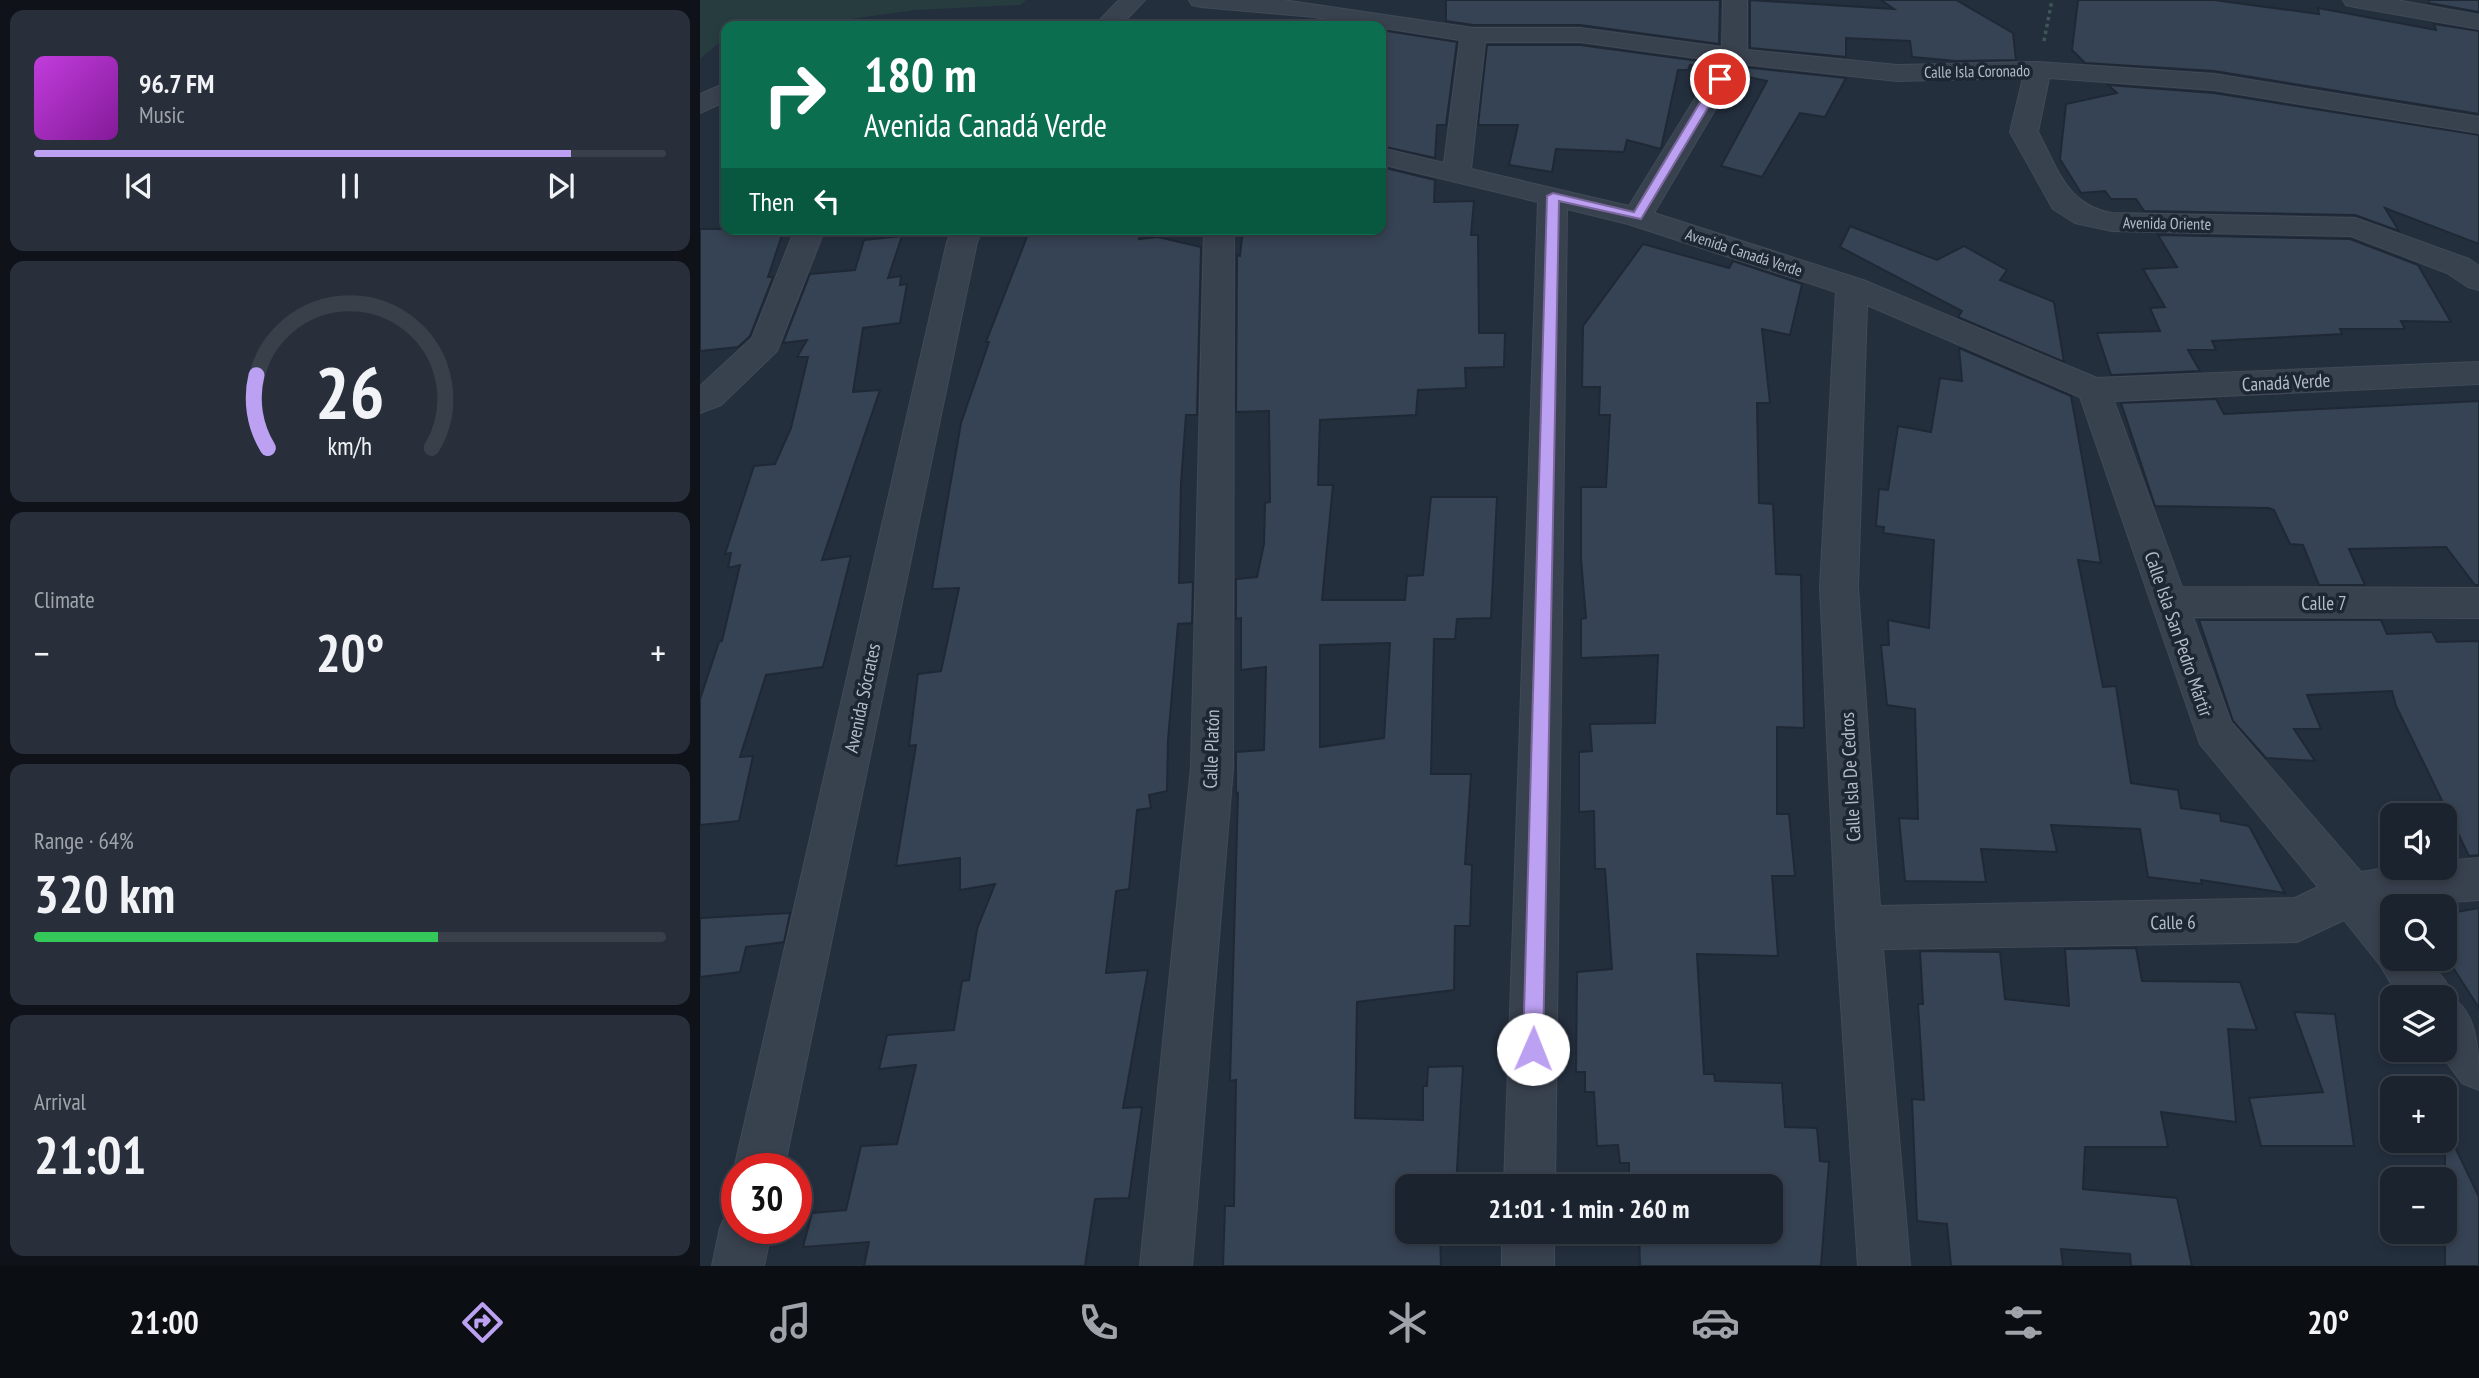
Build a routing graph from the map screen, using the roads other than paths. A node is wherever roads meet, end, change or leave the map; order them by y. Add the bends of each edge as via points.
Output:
1 (1133, 0) edge
2 (1201, 0) edge
3 (1735, 0) edge
4 (2355, 0) edge
5 (1314, 12) edge
6 (1111, 21) edge
7 (1379, 21) edge
8 (1386, 22) edge
9 (2479, 22) edge
10 (1473, 34) junction
11 (1734, 56) junction
12 (2038, 70) junction
13 (721, 94) edge
14 (700, 104) edge
15 (2479, 125) edge
16 (1386, 157) edge
17 (1457, 173) junction
18 (1553, 196) junction
19 (1637, 217) junction
20 (808, 235) edge
21 (965, 235) edge
22 (1219, 235) edge
23 (2479, 280) edge
24 (1852, 287) junction
25 (2479, 373) edge
26 (2094, 390) junction
27 (700, 401) edge
28 (2168, 602) junction
29 (2479, 603) edge
30 (2479, 879) edge
31 (2352, 894) junction
32 (1859, 928) junction
33 (2380, 932) edge
34 (2457, 1036) edge
35 (2479, 1066) edge
36 (763, 1153) edge
37 (1530, 1174) edge
38 (743, 1244) edge
39 (1528, 1244) edge
40 (738, 1266) edge
41 (1166, 1266) edge
42 (1528, 1266) edge
43 (1884, 1266) edge

1 - 6 street
2 - 5 street, Calle Isla Coronado
3 - 11 street
4 - 9 street
5 - 7 street, Calle Isla Coronado
8 - 10 street, Calle Isla Coronado
10 - 11 street, Calle Isla Coronado via 1580,34
10 - 17 street
11 - 12 street, Calle Isla Coronado via 1897,73
11 - 19 street
12 - 15 street, Calle Isla Coronado via 2214,82
12 - 23 street, Avenida Oriente via 2024,132 2063,203 2085,217 2112,222 2355,227 2458,266
13 - 14 street
16 - 17 street, Avenida Canadá Verde
17 - 18 street, Avenida Canadá Verde
18 - 19 street, Avenida Canadá Verde
18 - 37 street
19 - 24 street, Avenida Canadá Verde
20 - 27 street via 766,343
21 - 36 street, Avenida Sócrates
22 - 41 street, Calle Platón via 1212,768
24 - 26 street, Avenida Canadá Verde
24 - 32 street, Calle Isla De Cedros via 1839,587
25 - 26 street, Canadá Verde
26 - 28 street, Calle Isla San Pedro Mártir
28 - 29 street, Calle 7
28 - 31 street, Calle Isla San Pedro Mártir via 2214,732
30 - 31 street, Calle 6
31 - 32 street, Calle 6 via 2297,920
31 - 33 street, Calle Isla San Pedro Mártir
32 - 43 street, Calle Isla De Cedros
34 - 35 street
38 - 40 street
39 - 42 street

